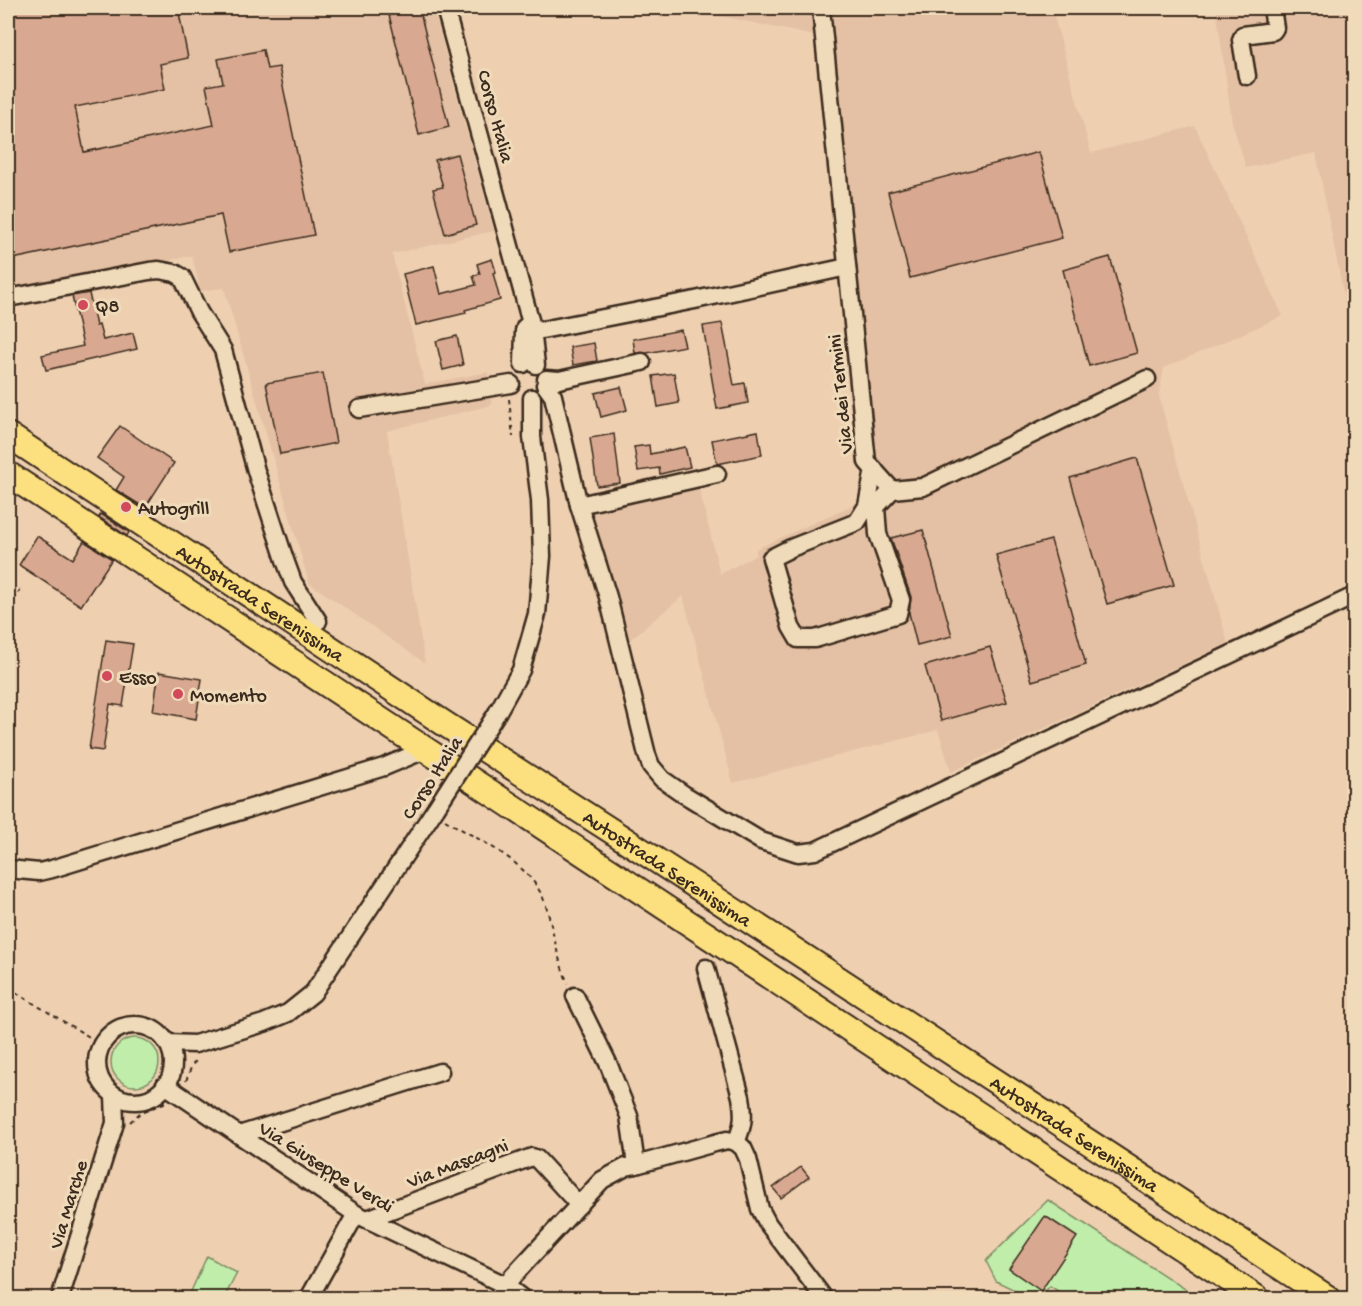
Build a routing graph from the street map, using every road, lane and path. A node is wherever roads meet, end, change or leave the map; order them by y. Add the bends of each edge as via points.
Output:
1 (445, 8) edge
2 (821, 8) edge
3 (1272, 8) edge
4 (1247, 76) dead end
5 (847, 267) junction
6 (8, 298) edge
7 (528, 327) junction
8 (642, 362) dead end
9 (530, 364) junction
10 (1147, 379) dead end
11 (545, 382) junction
12 (517, 391) junction
13 (359, 409) dead end
14 (8, 435) edge
15 (513, 437) dead end
16 (874, 469) junction
17 (8, 474) edge
18 (717, 474) dead end
19 (892, 490) junction
20 (579, 505) junction
21 (20, 590) dead end
22 (1354, 596) edge
23 (8, 608) edge
24 (318, 621) dead end
25 (427, 749) junction
26 (439, 813) junction
27 (8, 869) edge
28 (706, 968) dead end
29 (8, 988) edge
30 (575, 996) joint
31 (167, 1043) junction
32 (101, 1044) junction
33 (200, 1050) junction
34 (172, 1063) junction
35 (440, 1072) dead end
36 (172, 1089) junction
37 (114, 1095) junction
38 (134, 1101) junction
39 (121, 1126) junction
40 (239, 1136) junction
41 (736, 1142) junction
42 (636, 1165) junction
43 (579, 1205) junction
44 (361, 1217) junction
45 (501, 1292) edge
46 (60, 1299) edge
47 (285, 1299) edge
48 (295, 1299) edge
49 (309, 1299) edge
50 (522, 1299) edge
51 (824, 1299) edge
52 (1257, 1299) edge
53 (1328, 1299) edge

1 - 7 street, Corso Italia via 508,235
2 - 5 street, Via dei Termini
3 - 4 street via 1273,31 1243,35 1241,40
5 - 7 street via 542,330
5 - 16 street, Via dei Termini via 867,462
6 - 24 street via 149,271 182,277 223,350 285,560 293,582
7 - 9 street, Corso Italia
8 - 11 street
9 - 11 street, Corso Italia via 541,369
9 - 12 street via 512,374
10 - 19 street via 923,487
11 - 12 street via 540,394
11 - 20 street, Corso Italia via 553,396
12 - 13 street
12 - 15 path via 511,408
12 - 26 street, Corso Italia, bridge via 532,437 540,500 542,556 537,614 521,670
14 - 53 highway, Autostrada Serenissima
16 - 19 street, Via dei Termini
16 - 19 street via 867,506 857,522 771,558 798,639 815,639 898,614 901,600 878,534 876,507
17 - 25 highway, Autostrada Serenissima
18 - 20 street
20 - 22 street, Corso Italia via 608,597 651,766 662,779 761,841 798,853 815,850
21 - 23 path
25 - 27 street via 384,767 52,869
25 - 52 highway, Autostrada Serenissima
26 - 30 path via 517,864 532,879 545,903 555,949
26 - 33 street, Corso Italia via 313,993 288,1013
28 - 41 street via 743,1107 743,1127
29 - 32 path
30 - 42 street via 609,1063 629,1116
31 - 32 street via 159,1033 136,1024 113,1031
31 - 33 street, Corso Italia
31 - 34 street
32 - 37 street via 96,1064 99,1076
33 - 34 street, Corso Italia
33 - 36 path via 187,1079
34 - 36 street
35 - 40 street
36 - 38 street
36 - 39 path via 165,1103
36 - 40 street, Via Giuseppe Verdi
37 - 38 street
37 - 39 street, Via Marche
38 - 39 street, Via Marche
39 - 46 street, Via Marche
40 - 44 street, Via Giuseppe Verdi
41 - 42 street via 728,1140
41 - 51 street via 748,1159 760,1209 768,1224
42 - 43 street via 602,1180
43 - 44 street, Via Mascagni via 532,1157
43 - 45 street
44 - 45 street, Via Giuseppe Verdi
44 - 49 street
45 - 50 street, Via Giuseppe Verdi
47 - 48 path via 287,1294

